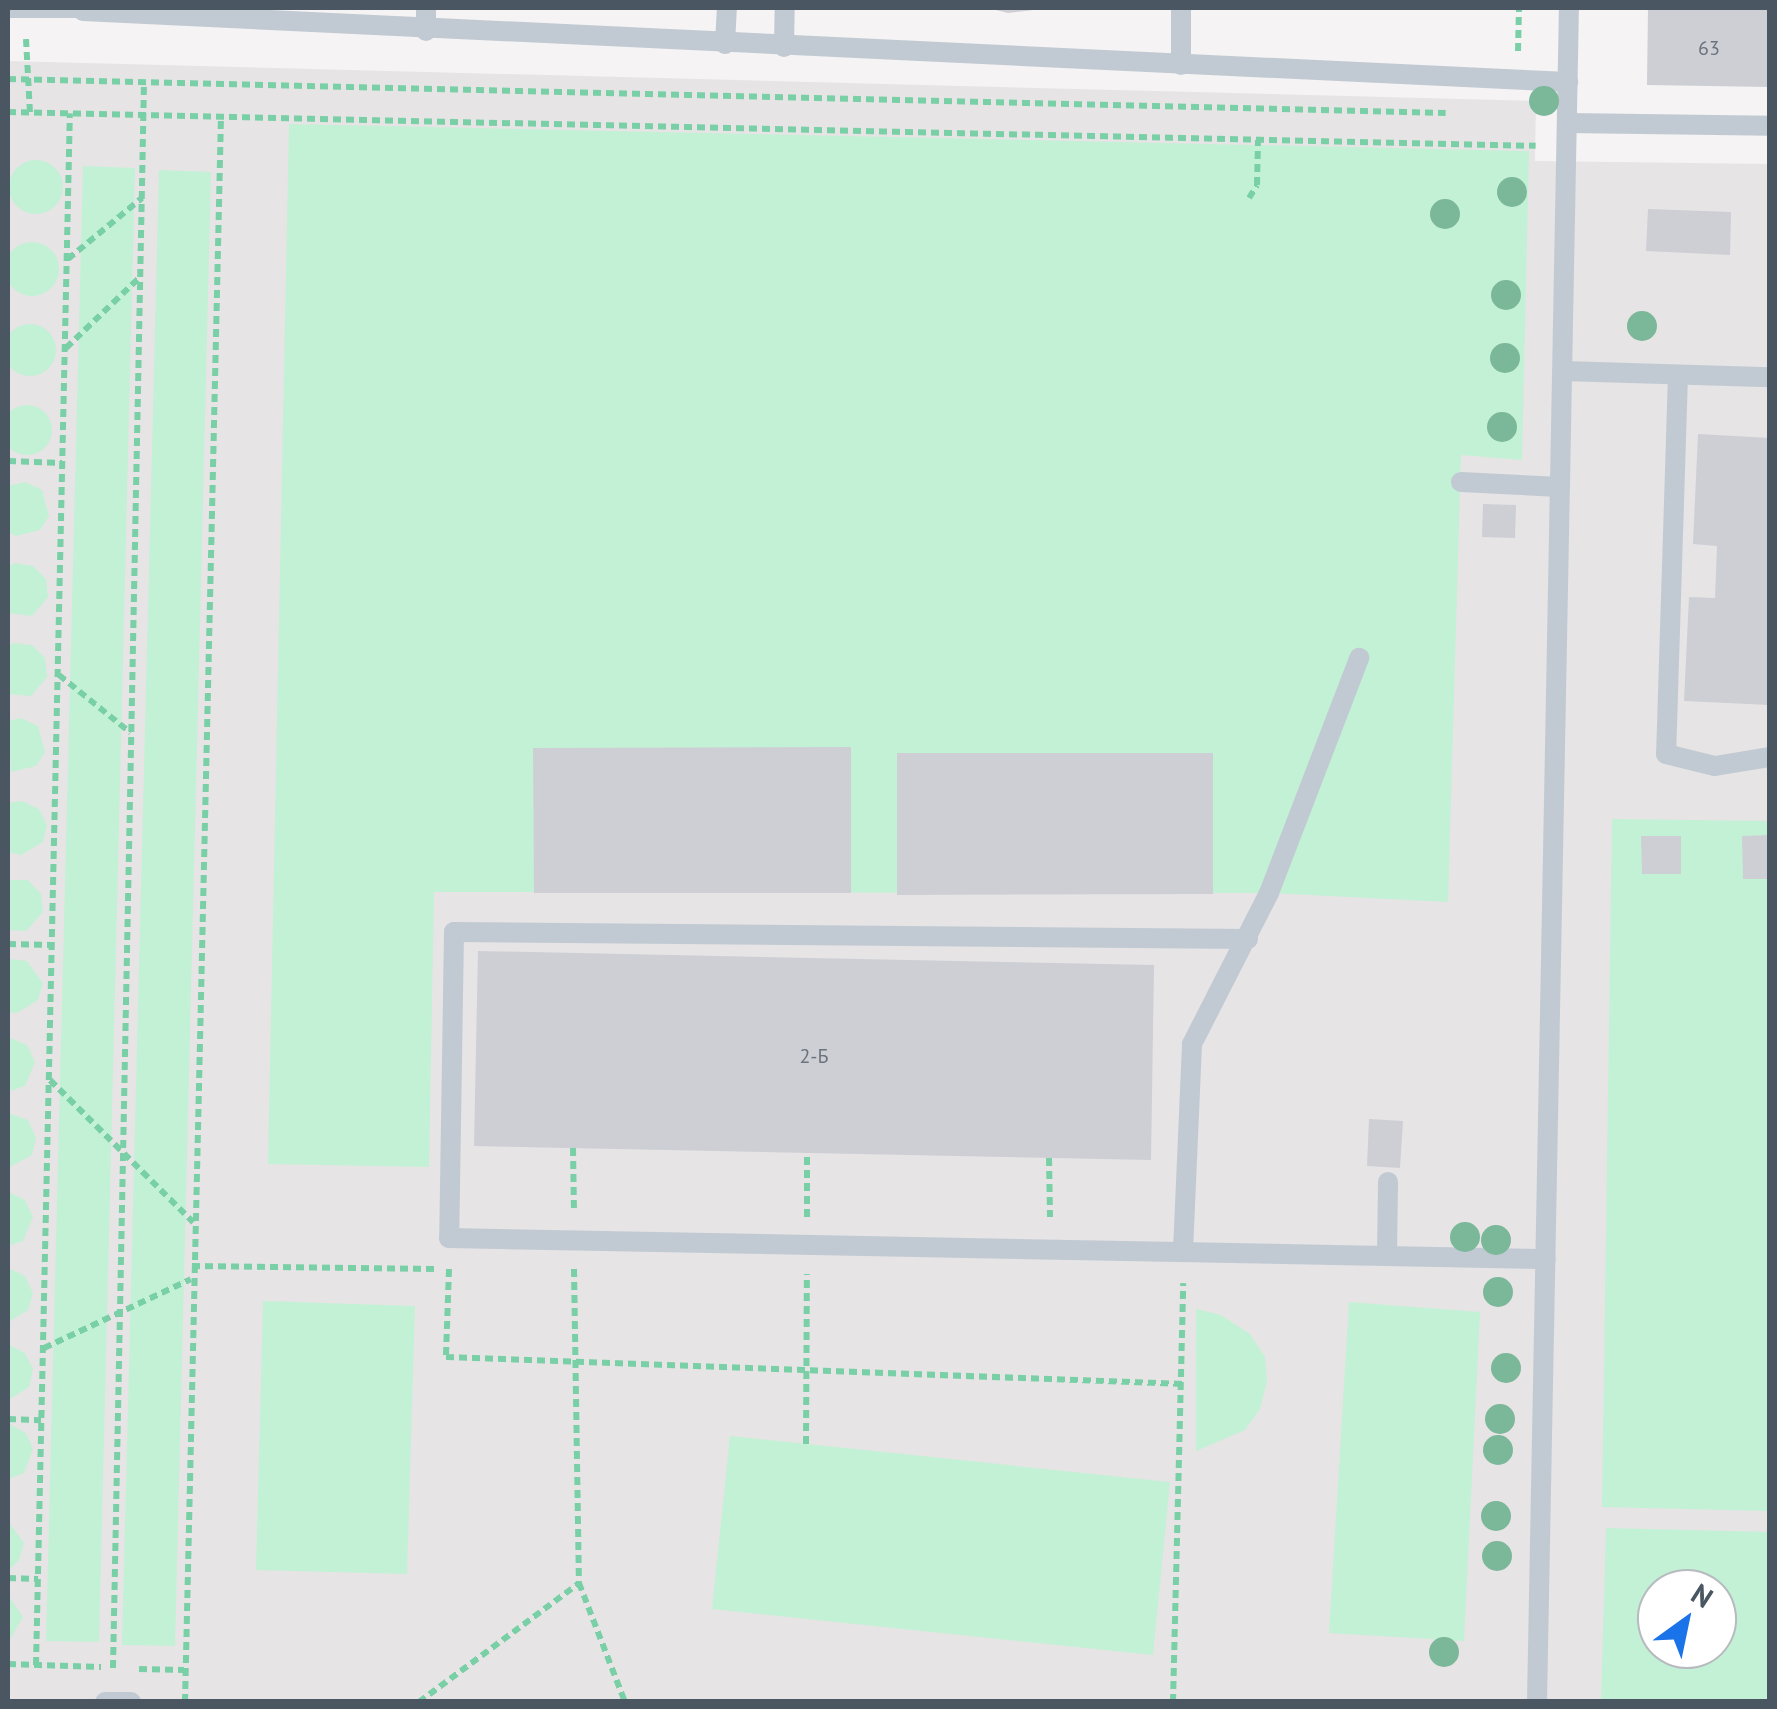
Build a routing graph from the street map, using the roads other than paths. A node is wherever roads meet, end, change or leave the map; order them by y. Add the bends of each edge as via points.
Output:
1 (8, 8) edge
2 (426, 8) edge
3 (727, 8) edge
4 (785, 8) edge
5 (1180, 8) edge
6 (1569, 8) edge
7 (83, 9) edge
8 (426, 31) junction
9 (725, 44) junction
10 (784, 46) junction
11 (1182, 65) junction
12 (1568, 82) junction
13 (1568, 123) junction
14 (1770, 126) edge
15 (1563, 371) junction
16 (1678, 375) junction
17 (1770, 377) edge
18 (1460, 482) dead end
19 (1560, 487) junction
20 (1359, 658) dead end
21 (1770, 757) edge
22 (1248, 938) junction
23 (1388, 1182) dead end
24 (1183, 1251) junction
25 (1387, 1255) junction
26 (1546, 1259) junction
27 (104, 1702) edge
28 (131, 1702) edge
29 (1537, 1702) edge

1 - 7 lane
2 - 8 lane
3 - 9 lane
4 - 10 lane
5 - 11 lane
6 - 12 lane
7 - 8 lane
8 - 9 lane
9 - 10 lane
10 - 11 lane
11 - 12 lane
12 - 13 lane
13 - 14 lane
13 - 15 lane
15 - 16 lane
15 - 19 lane
16 - 17 lane
16 - 21 lane via 1666,754 1716,766
18 - 19 lane
19 - 26 lane
20 - 22 lane
22 - 24 lane via 1192,1044
22 - 24 lane via 454,932 449,1238
23 - 25 lane
24 - 25 lane
25 - 26 lane
26 - 29 lane
27 - 28 lane

